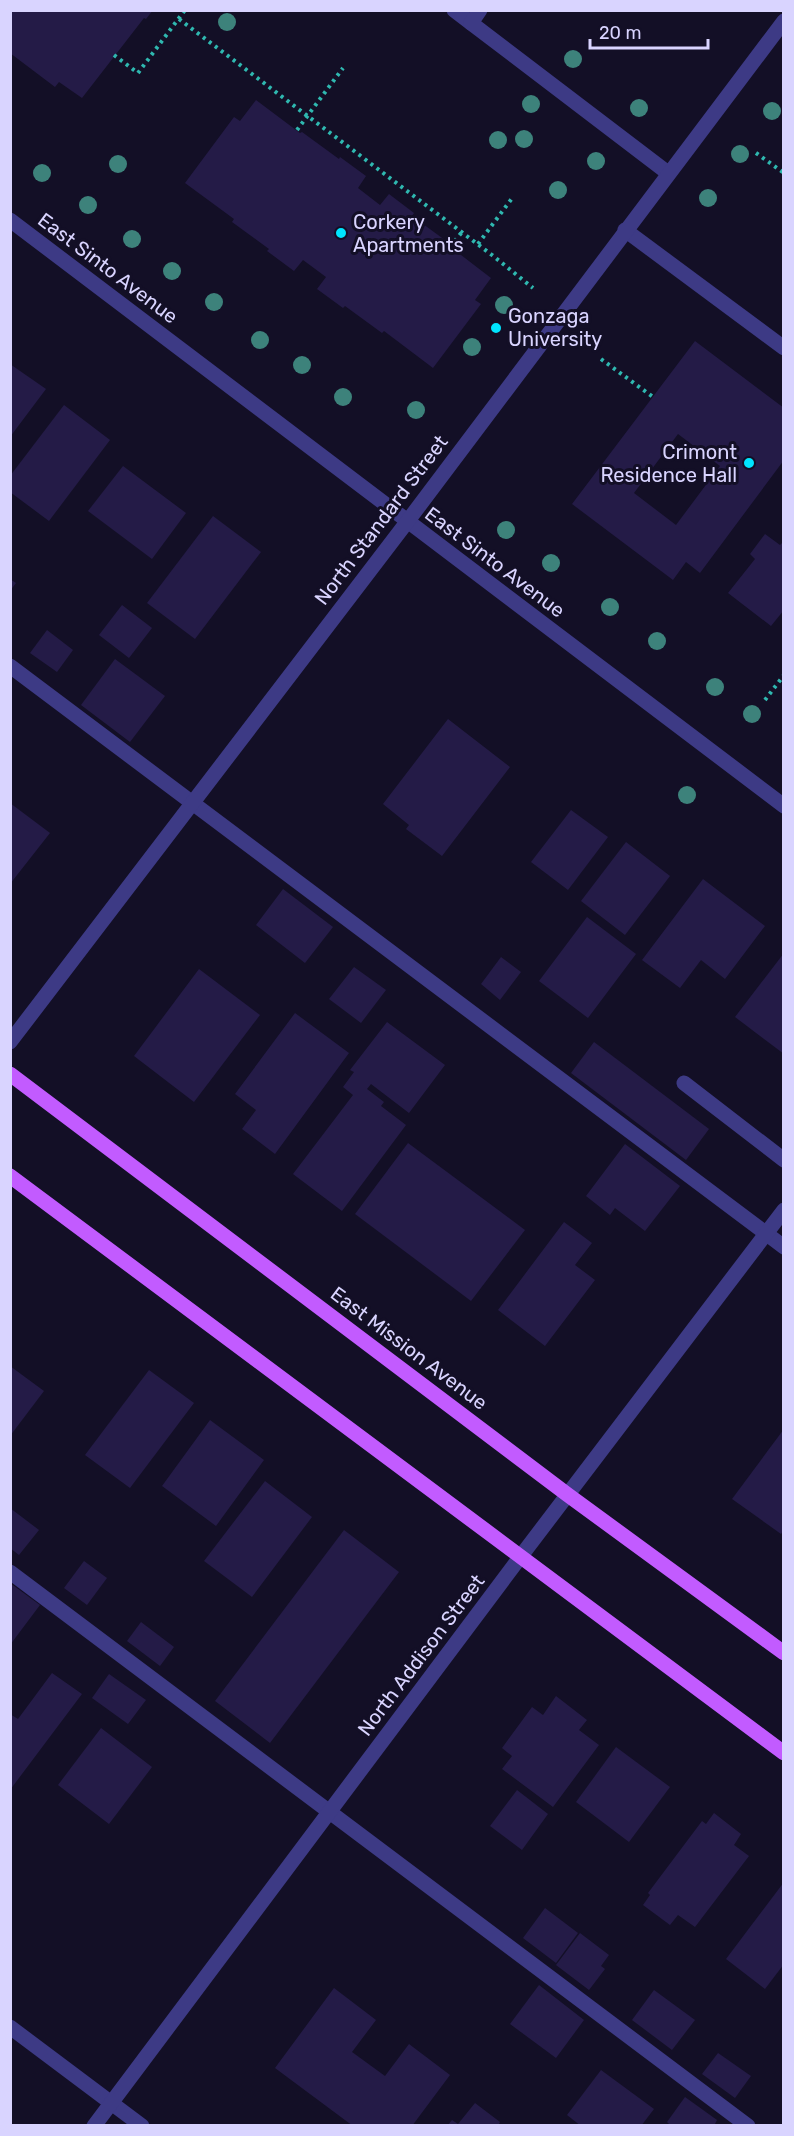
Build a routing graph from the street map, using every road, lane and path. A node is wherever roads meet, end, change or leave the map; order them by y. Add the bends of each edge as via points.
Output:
1 (185, 10) edge
2 (454, 10) edge
3 (475, 17) edge
4 (179, 19) junction
5 (783, 21) edge
6 (114, 55) dead end
7 (343, 68) dead end
8 (308, 116) junction
9 (297, 130) dead end
10 (756, 153) dead end
11 (668, 172) junction
12 (783, 173) edge
13 (513, 197) dead end
14 (10, 220) edge
15 (625, 230) junction
16 (462, 232) junction
17 (478, 244) junction
18 (450, 247) dead end
19 (532, 288) dead end
20 (783, 348) edge
21 (601, 359) dead end
22 (653, 397) dead end
23 (407, 522) junction
24 (10, 666) edge
25 (783, 675) edge
26 (765, 700) dead end
27 (194, 803) junction
28 (783, 806) edge
29 (10, 1042) edge
30 (10, 1074) edge
31 (684, 1083) dead end
32 (783, 1160) edge
33 (10, 1176) edge
34 (783, 1210) edge
35 (766, 1233) junction
36 (783, 1246) edge
37 (568, 1495) junction
38 (521, 1556) junction
39 (10, 1572) edge
40 (783, 1653) edge
41 (783, 1753) edge
42 (330, 1811) junction
43 (10, 2028) edge
44 (111, 2103) junction
45 (94, 2126) edge
46 (142, 2126) edge
47 (748, 2126) edge

1 - 4 path
2 - 3 street
3 - 11 street
4 - 6 path via 138,73
4 - 8 path
5 - 11 street, North Standard Street
7 - 8 path
8 - 9 path
8 - 16 path
10 - 12 path
11 - 15 street, North Standard Street
13 - 17 path
14 - 23 street, East Sinto Avenue
15 - 20 street
15 - 23 street, North Standard Street
16 - 17 path
16 - 18 path
17 - 19 path
21 - 22 path
23 - 27 street, North Standard Street
23 - 28 street, East Sinto Avenue
24 - 27 street
25 - 26 path
27 - 29 street, North Standard Street
27 - 35 street
30 - 37 main road, East Mission Avenue
31 - 32 street
33 - 38 main road
34 - 35 street, North Addison Street
35 - 36 street
35 - 37 street, North Addison Street
37 - 38 street, North Addison Street
37 - 40 main road, East Mission Avenue
38 - 41 main road
38 - 42 street, North Addison Street
39 - 42 street
42 - 44 street, North Addison Street
42 - 47 street
43 - 44 street
44 - 45 street, North Addison Street
44 - 46 street

